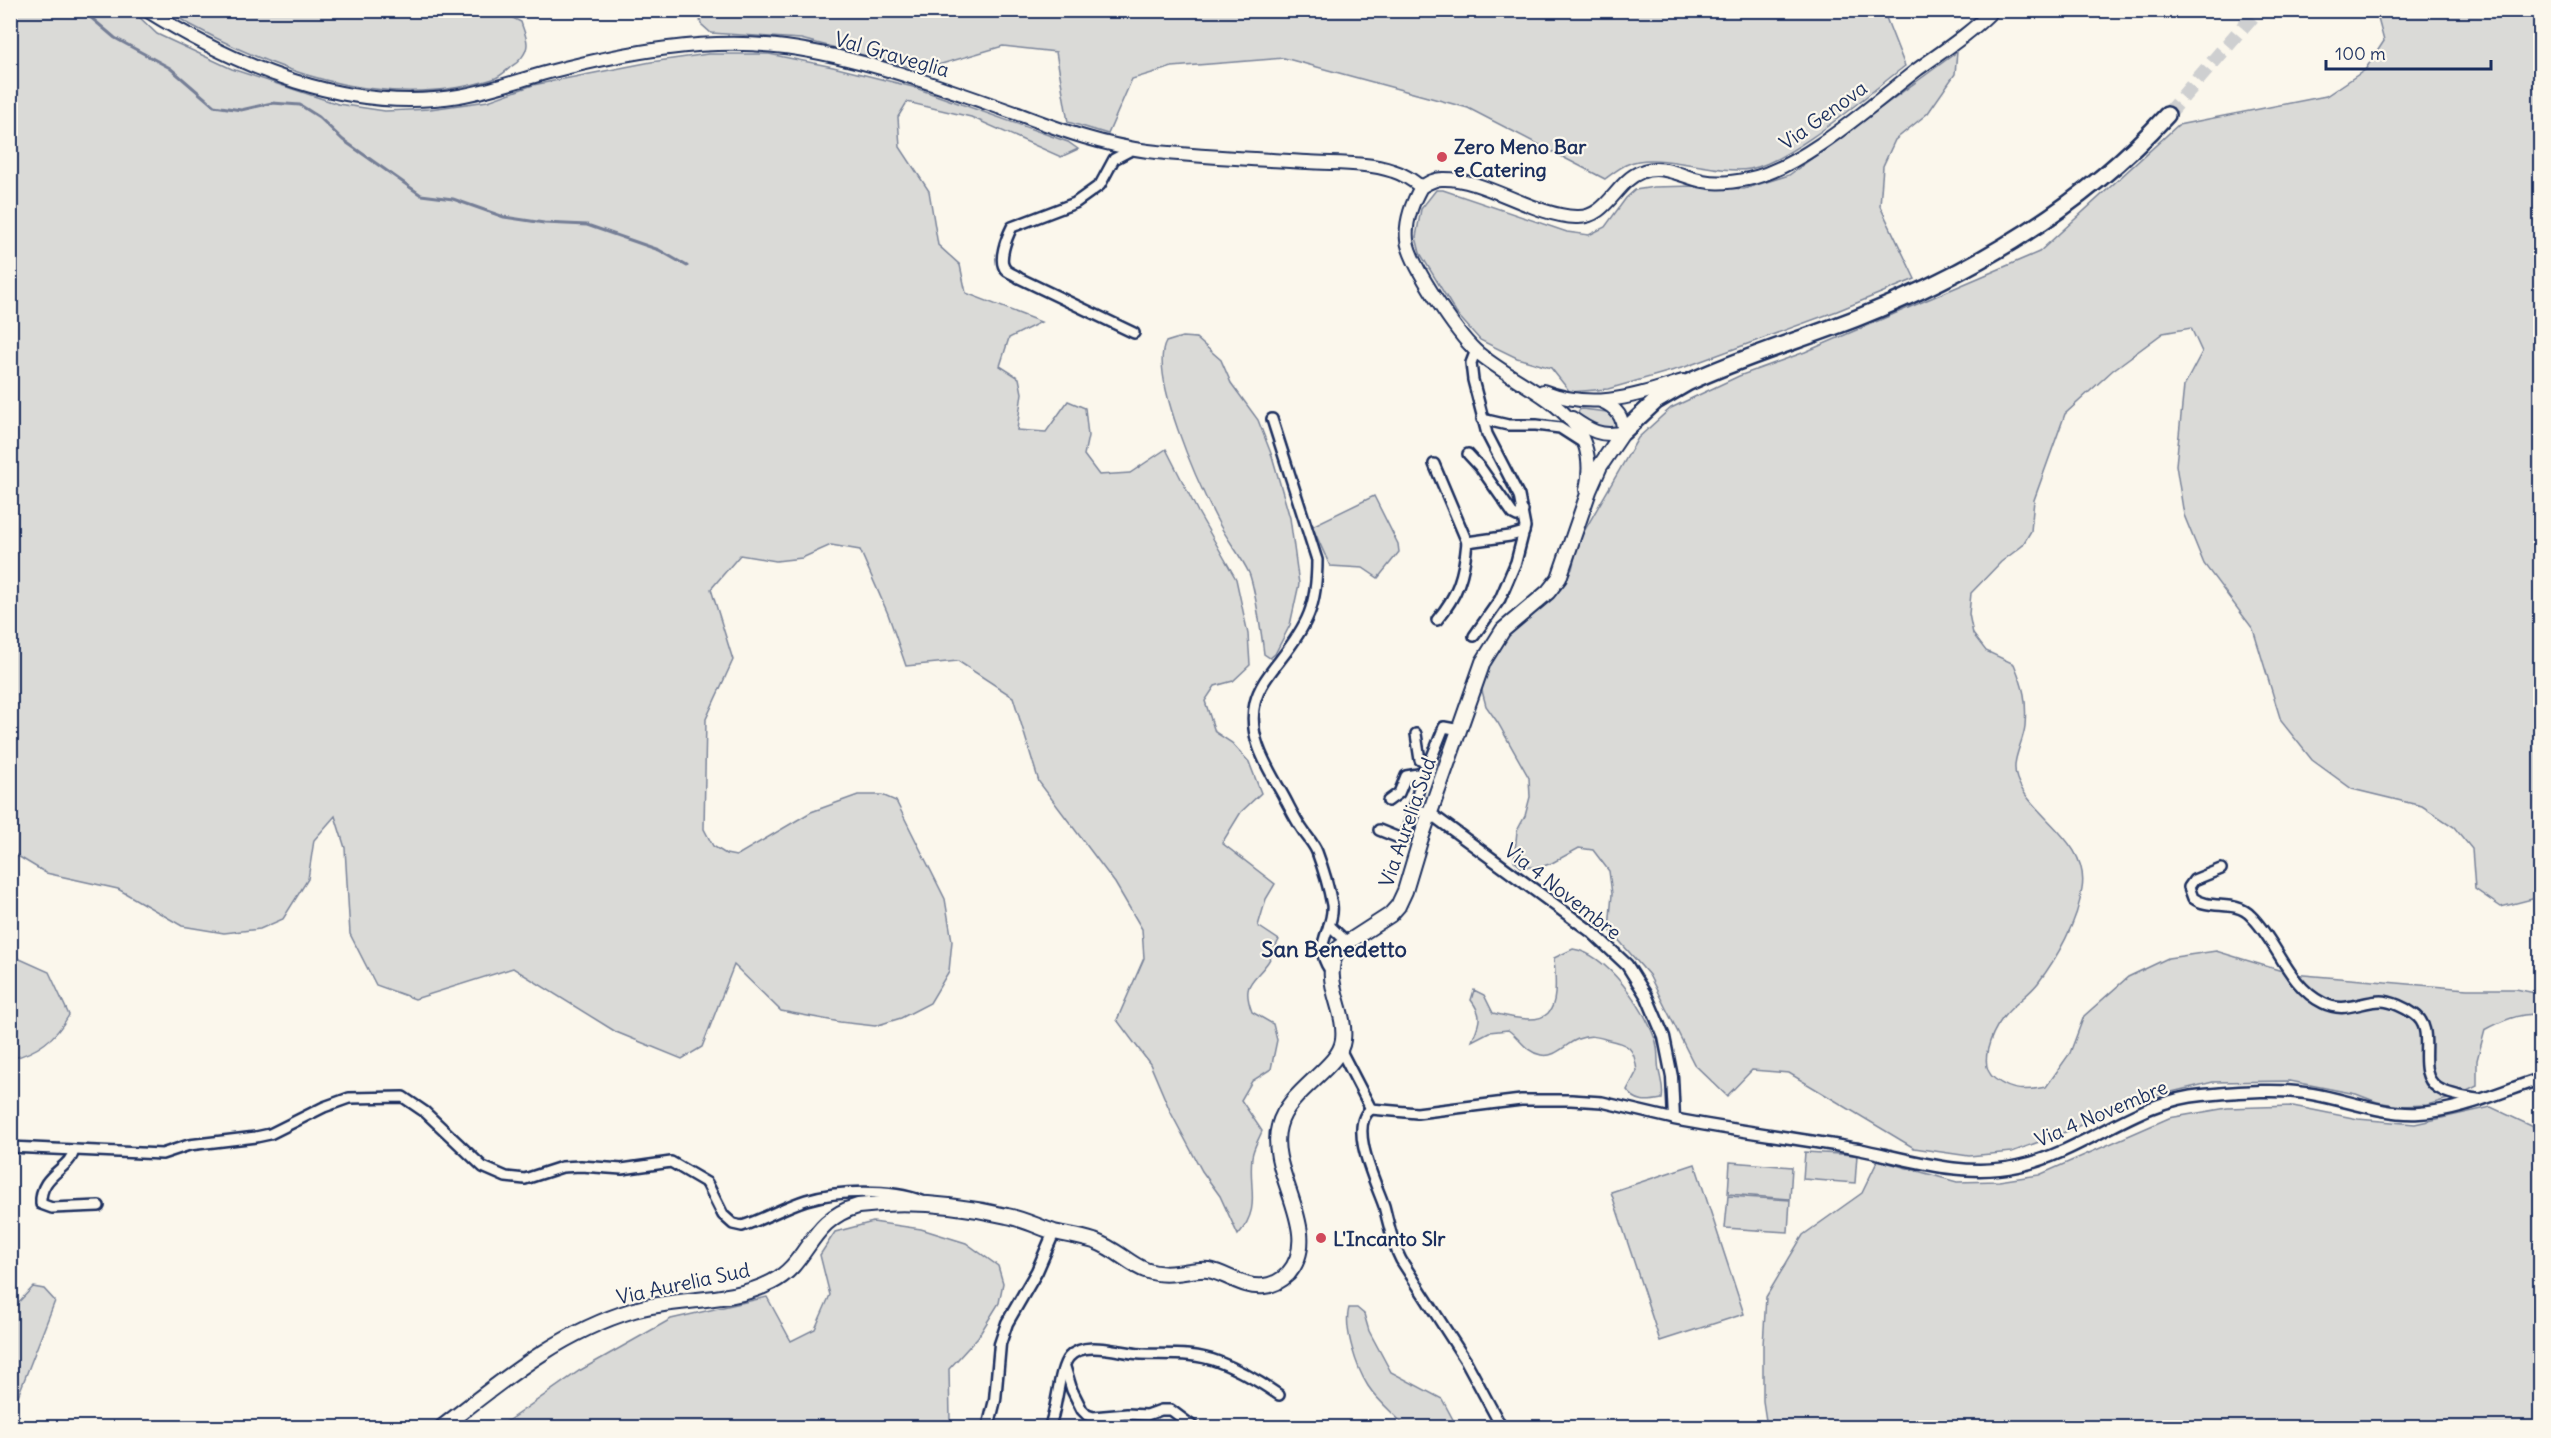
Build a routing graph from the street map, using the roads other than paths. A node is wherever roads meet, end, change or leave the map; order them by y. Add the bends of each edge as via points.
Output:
1 (146, 10) edge
2 (1993, 10) edge
3 (2167, 115) tunnel mouth
4 (1133, 149) junction
5 (1421, 187) junction
6 (1134, 333) dead end
7 (1476, 350) junction
8 (1707, 373) junction
9 (1532, 386) junction
10 (1600, 401) junction
11 (1565, 412) junction
12 (1272, 419) dead end
13 (1482, 419) junction
14 (1623, 432) junction
15 (1586, 444) junction
16 (1468, 454) dead end
17 (1434, 464) dead end
18 (1523, 511) junction
19 (1580, 514) junction
20 (1524, 532) junction
21 (1467, 542) junction
22 (1437, 620) dead end
23 (1474, 636) dead end
24 (1460, 730) junction
25 (1416, 734) dead end
26 (1388, 801) dead end
27 (1414, 808) junction
28 (1431, 814) junction
29 (1379, 830) dead end
30 (2221, 869) dead end
31 (1329, 925) junction
32 (1347, 942) junction
33 (1330, 970) junction
34 (1340, 1049) junction
35 (2541, 1078) edge
36 (2477, 1099) junction
37 (1371, 1109) junction
38 (1674, 1119) junction
39 (10, 1147) edge
40 (74, 1150) junction
41 (932, 1205) junction
42 (99, 1206) dead end
43 (1054, 1232) junction
44 (1064, 1364) junction
45 (1279, 1395) dead end
46 (441, 1428) edge
47 (988, 1428) edge
48 (1048, 1428) edge
49 (1195, 1428) edge
50 (1502, 1428) edge

1 - 4 main road, Val Graveglia via 263,69 313,87 364,99 451,97 638,52 752,44 865,64 1068,133
2 - 5 main road, Via Genova via 1835,132 1766,175 1731,182 1704,181 1651,169 1631,177 1602,208 1581,218 1556,214 1459,181 1440,179
3 - 8 highway via 2095,182 1997,252 1883,307
4 - 5 main road, Val Graveglia via 1371,166 1404,175
4 - 6 street via 1114,159 1100,184 1075,203 1012,227 1003,265 1019,278
5 - 7 main road, Via Aurelia Sud via 1407,222 1408,247 1450,318
7 - 9 main road, Via Aurelia Sud
7 - 13 street via 1471,363
8 - 10 main road via 1629,398
8 - 14 highway via 1656,401
9 - 10 main road via 1566,398
9 - 11 main road, Via Aurelia Sud
10 - 14 main road via 1618,412
11 - 14 main road via 1591,431 1607,435
11 - 15 main road, Via Aurelia Sud
12 - 31 street via 1317,560 1317,583 1315,601 1300,634 1260,692 1255,704 1255,728 1263,762 1316,849 1332,906
13 - 15 street via 1560,428
13 - 18 street
14 - 19 main road via 1600,466
15 - 19 main road, Via Aurelia Sud via 1590,463
16 - 18 street via 1513,514 1517,516
17 - 21 street
18 - 20 street
19 - 24 main road, Via Aurelia Sud via 1559,578 1507,626 1489,649
20 - 21 street
20 - 23 street via 1500,599
21 - 22 street via 1456,595
24 - 25 street via 1444,727 1430,762 1426,763 1417,755
24 - 28 main road, Via Aurelia Sud
26 - 27 street via 1399,793 1406,776 1418,774 1420,784
27 - 28 street
27 - 29 street via 1404,840
28 - 32 main road, Via Aurelia Sud via 1398,906
28 - 38 street, Via 4 Novembre via 1593,933 1627,965 1647,997 1664,1037 1672,1077
30 - 36 street via 2194,880 2189,887 2193,898 2204,905 2234,906 2250,914 2296,979 2322,1003 2353,1007 2383,1001 2413,1013 2424,1026 2426,1070 2432,1082 2441,1090
31 - 32 street
31 - 33 street via 1323,952
32 - 33 main road, Via Aurelia Sud via 1335,955
33 - 34 main road via 1344,1030
34 - 37 street
34 - 43 main road, Via Aurelia Sud via 1288,1103 1279,1126 1277,1145 1300,1240 1294,1265 1283,1278 1262,1287 1209,1270 1148,1272 1105,1246
35 - 36 street, Via 4 Novembre
36 - 38 street, Via 4 Novembre via 2458,1107 2400,1113 2303,1093 2201,1095 2154,1107 2038,1160 1989,1171 1957,1170
37 - 38 street, Via 4 Novembre via 1417,1113 1521,1100 1571,1100 1602,1102
37 - 50 street via 1363,1120 1364,1149 1393,1243
39 - 40 street
40 - 41 street via 162,1154 189,1145 270,1134 349,1098 403,1097 425,1112 483,1167 506,1177 525,1179 562,1167 622,1169 671,1162 707,1183 723,1215 742,1226 810,1199 846,1194 909,1196
40 - 42 street via 73,1158 52,1173 41,1195 41,1204 52,1208
41 - 43 main road, Via Aurelia Sud via 1010,1216
41 - 46 main road, Via Aurelia Sud via 870,1204 843,1210 822,1225 794,1263 771,1283 724,1296 636,1310 587,1326 539,1353
43 - 47 street via 1007,1323 1000,1344
44 - 45 street via 1077,1351 1093,1349 1175,1353 1216,1360
44 - 48 street via 1055,1414
44 - 49 street via 1072,1390 1087,1415 1147,1415 1171,1410

